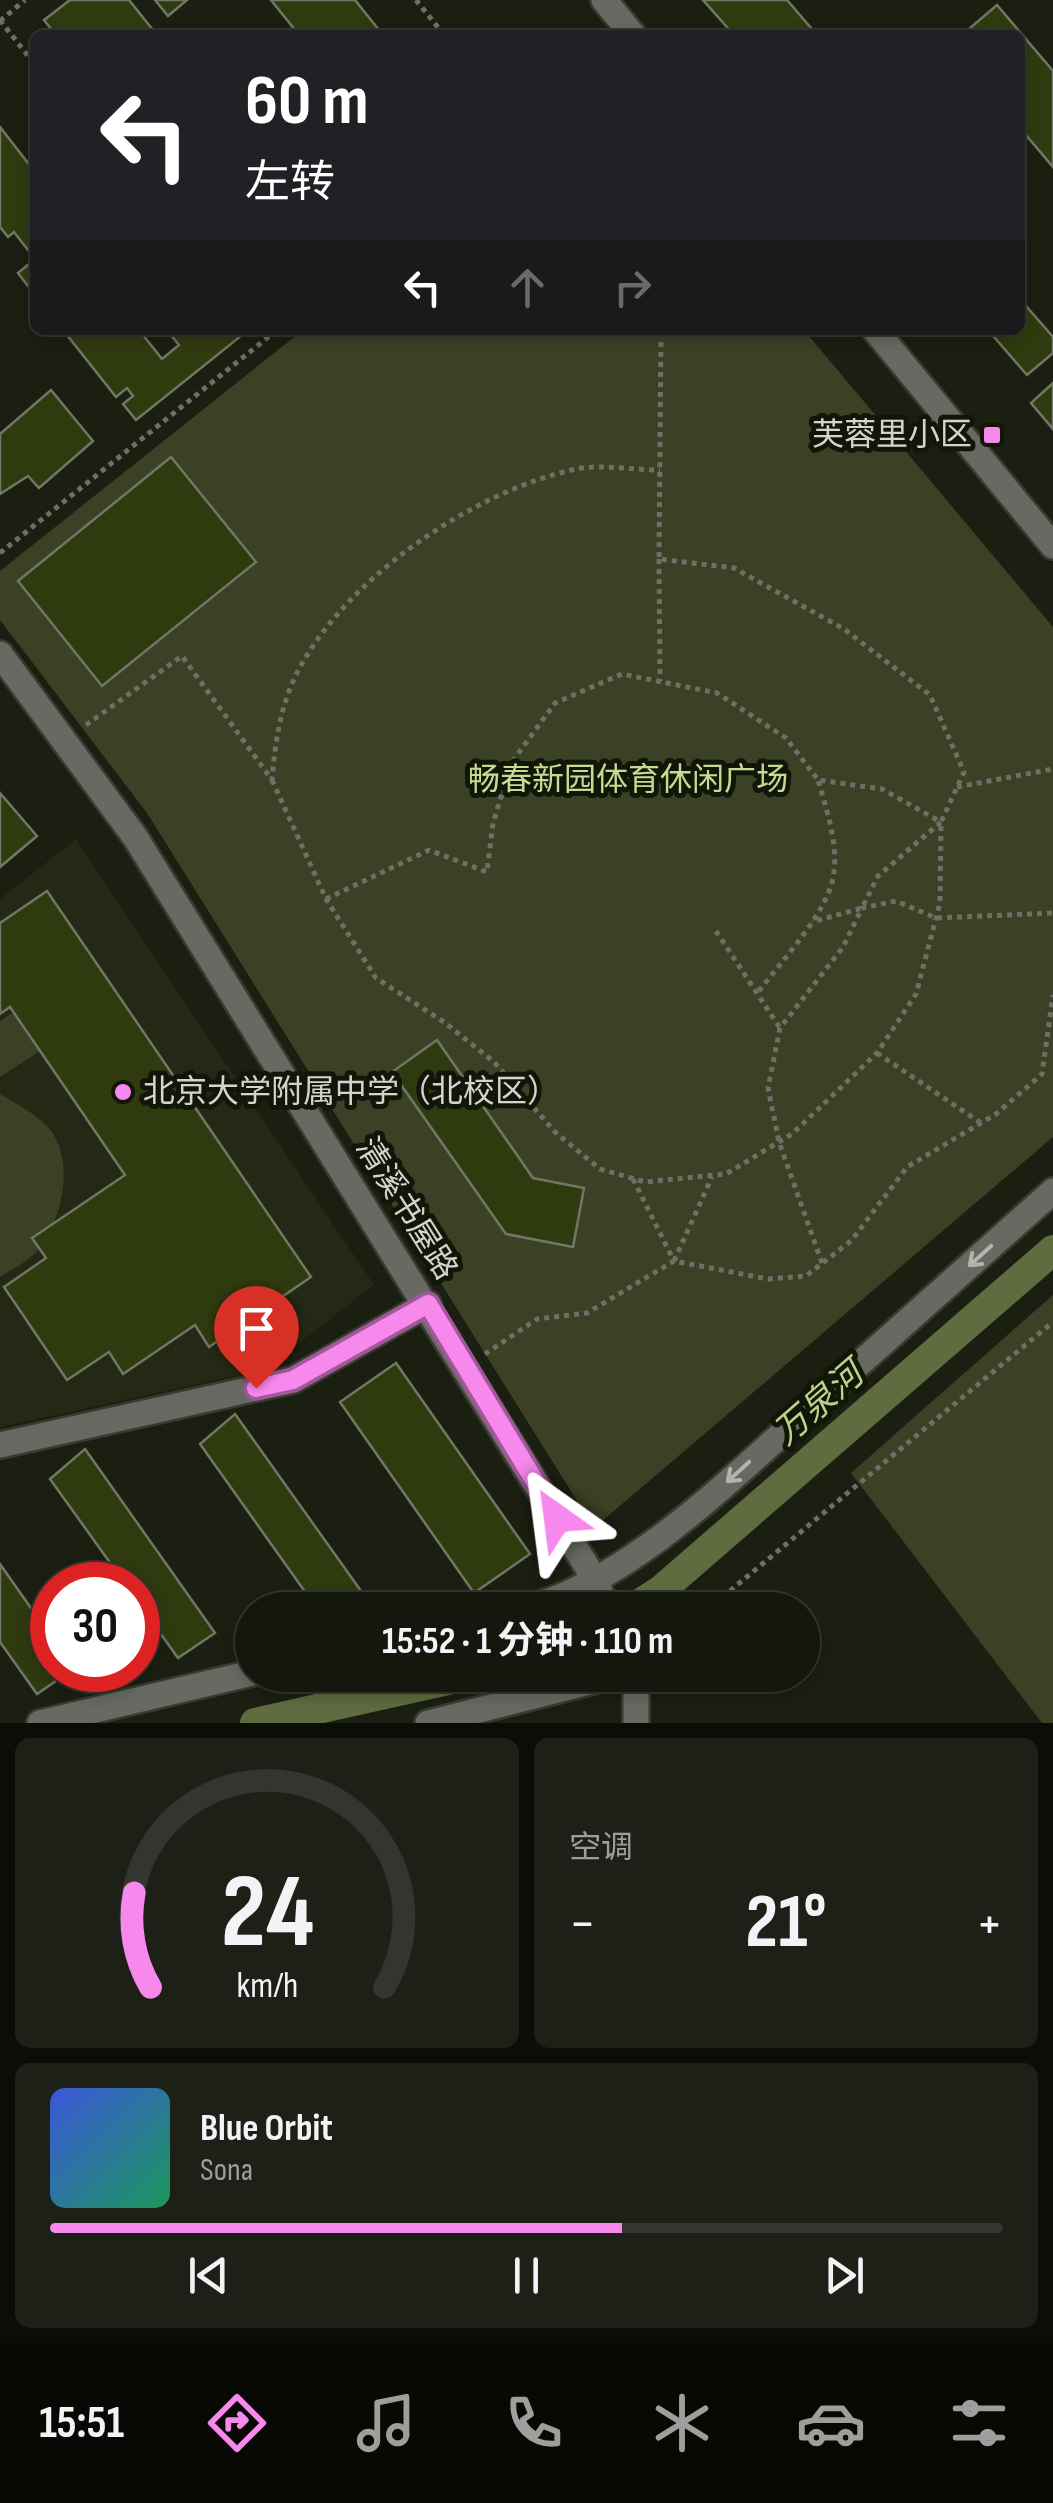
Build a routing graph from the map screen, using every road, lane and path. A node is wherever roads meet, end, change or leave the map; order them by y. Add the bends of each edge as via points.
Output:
1 (25, 0) edge
2 (416, 0) edge
3 (604, 0) edge
4 (0, 20) edge
5 (440, 30) edge
6 (628, 30) edge
7 (30, 58) edge
8 (271, 335) edge
9 (660, 335) edge
10 (879, 335) edge
11 (660, 470) junction
12 (1053, 546) edge
13 (0, 553) edge
14 (659, 559) junction
15 (0, 654) edge
16 (660, 682) junction
17 (64, 741) junction
18 (1053, 769) edge
19 (272, 780) junction
20 (818, 780) junction
21 (957, 787) junction
22 (941, 822) junction
23 (326, 899) junction
24 (862, 908) junction
25 (1053, 913) edge
26 (936, 918) junction
27 (812, 922) junction
28 (716, 932) dead end
29 (758, 990) junction
30 (1053, 996) edge
31 (780, 1028) junction
32 (877, 1053) junction
33 (981, 1123) junction
34 (779, 1142) junction
35 (713, 1176) junction
36 (632, 1178) junction
37 (1053, 1190) edge
38 (674, 1260) junction
39 (822, 1264) junction
40 (428, 1304) junction
41 (1053, 1322) edge
42 (466, 1367) junction
43 (0, 1446) edge
44 (594, 1578) junction
45 (569, 1592) edge
46 (600, 1592) edge
47 (730, 1592) edge
48 (235, 1677) edge
49 (550, 1692) edge
50 (636, 1692) edge
51 (40, 1723) edge
52 (428, 1723) edge
53 (636, 1723) edge

1 - 4 path
2 - 5 path
3 - 6 street
4 - 7 path
8 - 13 path
9 - 11 path
10 - 12 street
11 - 14 path
11 - 19 path via 580,468 503,490 400,556 340,613 296,675 275,735
14 - 16 path
14 - 21 path via 734,568 844,628 930,695 964,772
15 - 17 street, 清溪书屋路
16 - 20 path via 717,693 786,738
16 - 23 path via 622,674 556,702 512,762 493,823 487,872 429,850
17 - 19 path via 182,656
17 - 40 street, 清溪书屋路 via 134,837
18 - 21 path
19 - 23 path
20 - 22 path via 882,789
20 - 27 path via 835,874
21 - 22 path
22 - 24 path via 878,876
22 - 26 path
23 - 36 path via 376,978 494,1062 554,1132 600,1169
24 - 26 path via 896,901
24 - 27 path
24 - 31 path
25 - 26 path
26 - 32 path via 916,994
27 - 29 path
28 - 29 path
29 - 31 path
30 - 33 path via 1042,1074
31 - 34 path via 768,1088
32 - 33 path
32 - 34 path
33 - 39 path via 907,1167 852,1240
34 - 35 path
34 - 39 path
35 - 36 path
35 - 38 path
36 - 38 path
37 -> 44 street via 713,1495
38 - 39 path via 768,1279 806,1276
38 - 42 path via 587,1313 537,1319
40 - 42 street, 清溪书屋路
40 - 43 street via 293,1380
41 - 47 path
42 - 44 street, 清溪书屋路
44 - 45 street
44 - 46 street, 清溪书屋路
48 - 51 street
49 - 52 street
50 - 53 street

